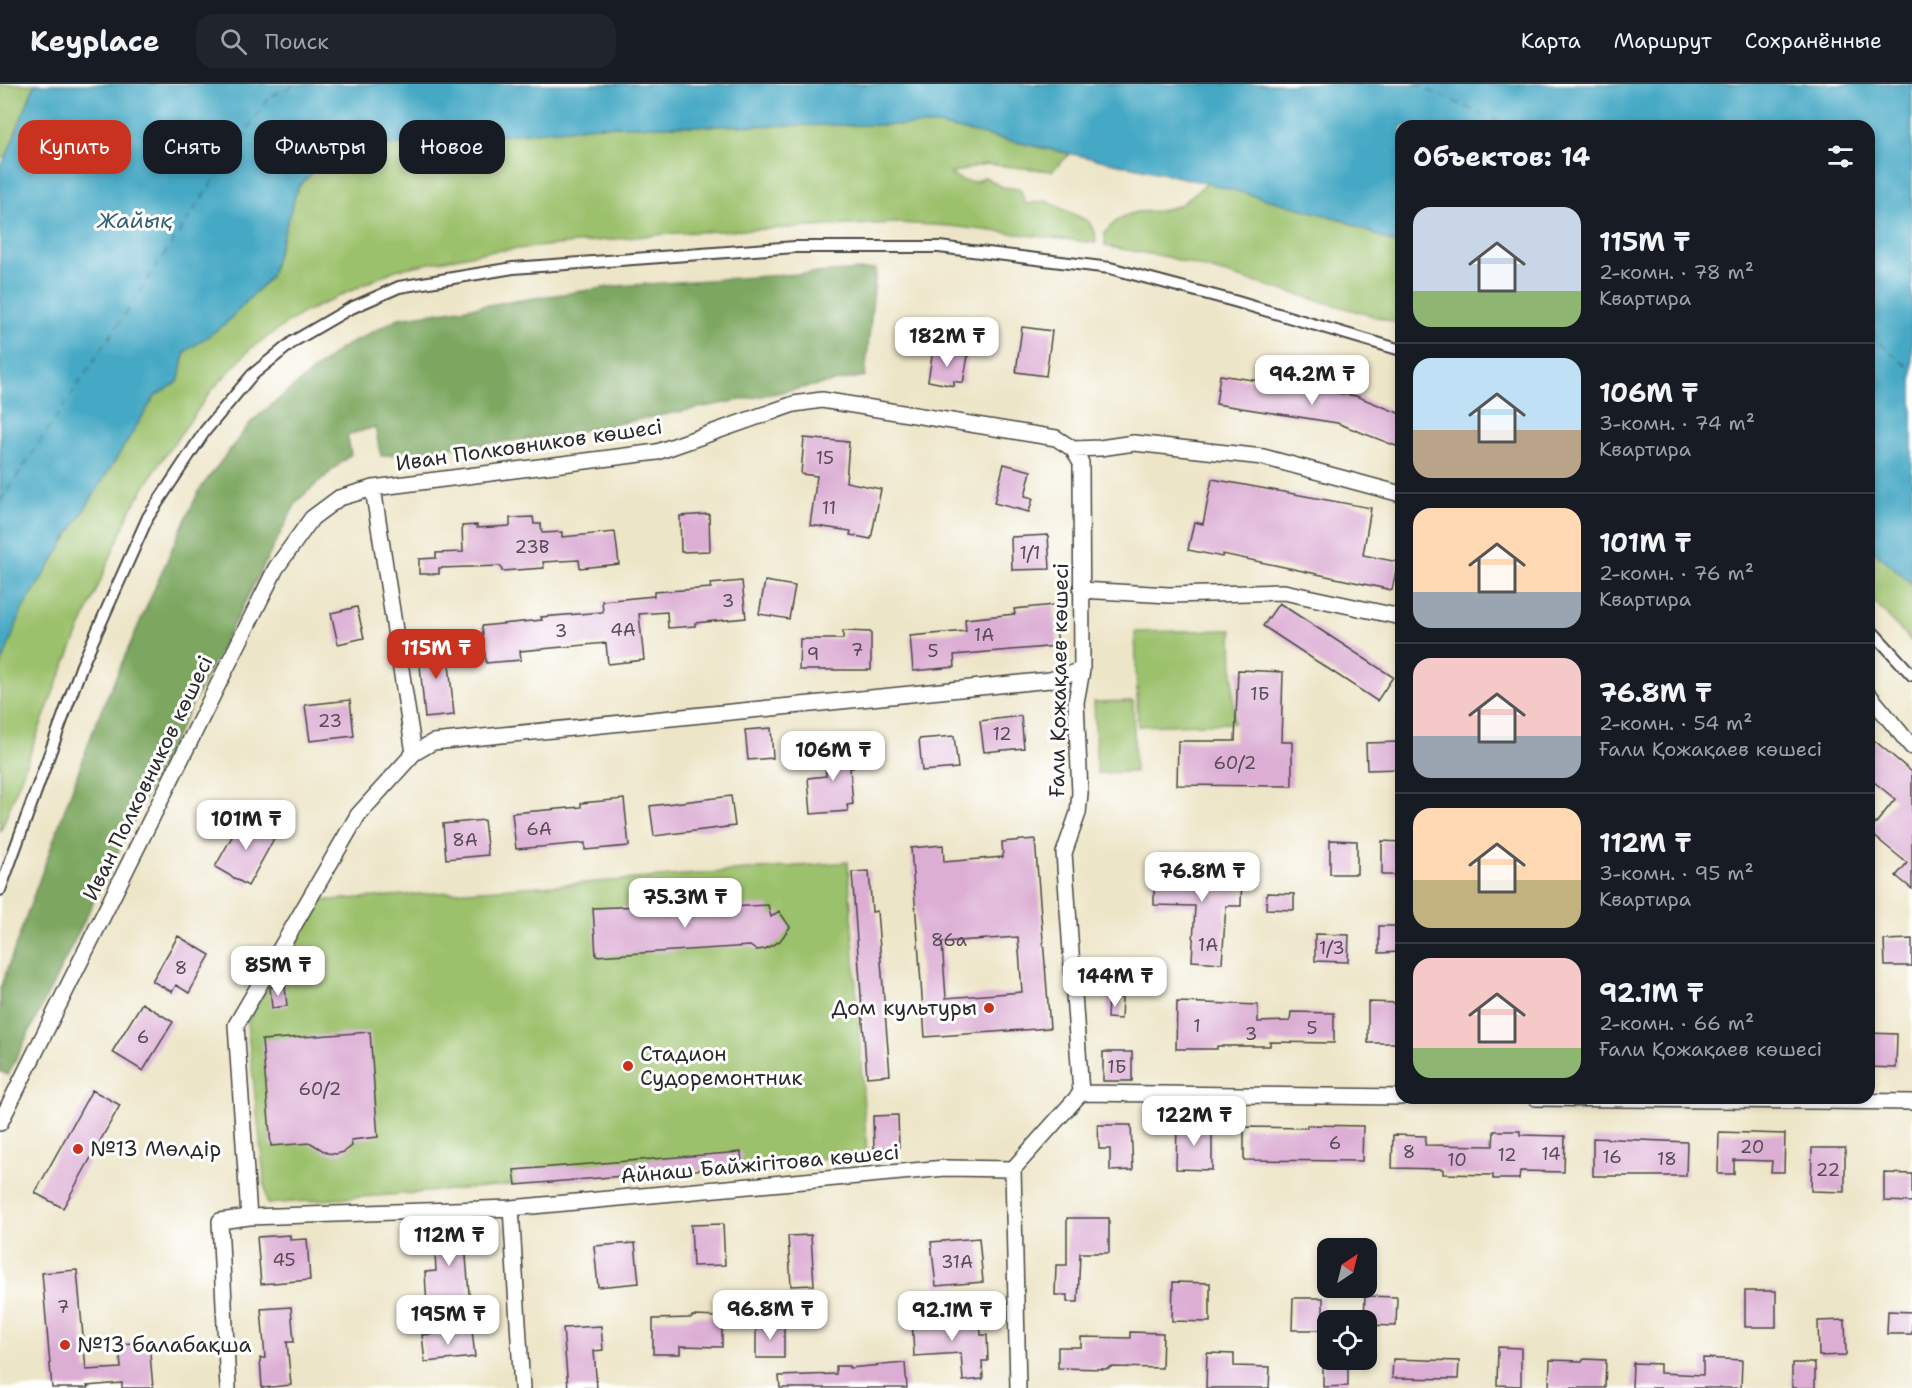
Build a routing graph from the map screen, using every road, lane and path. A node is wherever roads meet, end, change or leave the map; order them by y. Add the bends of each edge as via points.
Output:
1 (1395, 348) edge
2 (1073, 448) junction
3 (373, 488) junction
4 (1395, 492) edge
5 (1081, 590) junction
6 (1395, 616) edge
7 (1875, 635) edge
8 (1082, 670) junction
9 (1912, 675) edge
10 (1875, 702) edge
11 (1912, 747) edge
12 (414, 753) junction
13 (0, 890) edge
14 (1081, 1093) junction
15 (1395, 1096) edge
16 (1875, 1102) edge
17 (1912, 1102) edge
18 (0, 1123) edge
19 (1013, 1169) junction
20 (511, 1208) junction
21 (249, 1216) junction
22 (228, 1388) edge
23 (522, 1388) edge
24 (1018, 1388) edge

1 - 13 street via 1110,268 939,247 795,247 537,266 399,287 349,309 294,341 252,375 205,431 148,517 82,665
2 - 3 street, Иван Полковников көшесі via 1056,438 822,400 794,404 657,452
2 - 4 street via 1134,443 1263,457
2 - 5 street, Ғали Қожақаев көшесі via 1081,462
3 - 12 street, Иван Полковников көшесі
3 - 18 street, Иван Полковников көшесі via 339,498 312,518 276,568
5 - 6 street via 1169,595 1284,592
5 - 8 street, Ғали Қожақаев көшесі
7 - 9 street
8 - 12 street via 1050,680 433,742
8 - 14 street, Ғали Қожақаев көшесі via 1076,702 1080,793 1064,853
10 - 11 street
12 - 21 street via 358,815 236,1025
14 - 15 street
14 - 19 street
16 - 17 street
19 - 20 street, Айнаш Байжігітова көшесі via 945,1168
19 - 24 street
20 - 21 street, Айнаш Байжігітова көшесі
20 - 23 street
21 - 22 street, Айнаш Байжігітова көшесі via 220,1221

